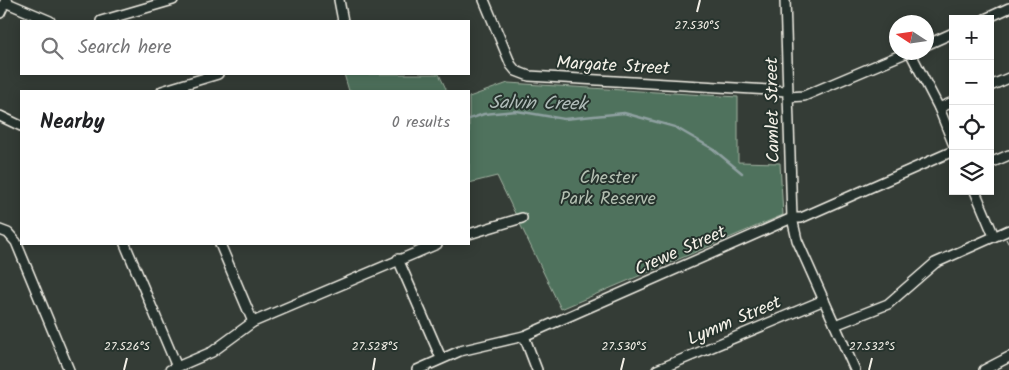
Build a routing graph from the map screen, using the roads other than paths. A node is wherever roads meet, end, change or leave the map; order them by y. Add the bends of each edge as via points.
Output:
1 (173, 0) edge
2 (339, 0) edge
3 (484, 0) edge
4 (785, 0) edge
5 (5, 1) edge
6 (1009, 8) edge
7 (0, 13) edge
8 (994, 15) edge
9 (48, 20) edge
10 (104, 20) edge
11 (343, 20) edge
12 (949, 35) edge
13 (934, 41) edge
14 (890, 60) edge
15 (913, 60) edge
16 (215, 75) edge
17 (1009, 78) edge
18 (994, 84) edge
19 (165, 90) edge
20 (787, 94) junction
21 (949, 104) edge
22 (939, 108) junction
23 (0, 116) edge
24 (20, 126) edge
25 (949, 132) edge
26 (949, 153) edge
27 (1009, 155) edge
28 (994, 162) edge
29 (977, 195) edge
30 (522, 218) dead end
31 (792, 218) junction
32 (0, 230) edge
33 (1009, 230) edge
34 (470, 234) edge
35 (994, 236) junction
36 (125, 245) edge
37 (220, 245) edge
38 (434, 245) edge
39 (398, 259) junction
40 (824, 300) junction
41 (253, 322) junction
42 (835, 325) junction
43 (524, 336) junction
44 (1009, 357) edge
45 (441, 358) junction
46 (173, 368) edge
47 (69, 370) edge
48 (416, 370) edge
49 (537, 370) edge
50 (657, 370) edge
51 (855, 370) edge
52 (984, 370) edge

1 - 10 street
2 - 11 street
3 - 20 street, Margate Street via 511,65 516,71 529,76
4 - 20 street, Camlet Street
5 - 7 street
5 - 9 street
6 - 8 street
12 - 13 street
14 - 20 street, Margate Street via 804,96
15 - 22 street
16 - 19 street
17 - 18 street
20 - 31 street, Camlet Street
21 - 22 street
22 - 25 street
23 - 24 street
26 - 31 street, Crewe Street via 801,218
27 - 28 street
29 - 35 street
30 - 34 street
31 - 40 street, Camlet Street
31 - 43 street, Crewe Street
32 - 47 street via 16,242
33 - 35 street
35 - 42 street via 935,262 888,304
36 - 46 street
37 - 41 street
38 - 39 street
39 - 41 street
39 - 45 street
40 - 42 street, Camlet Street
40 - 50 street, Lymm Street
41 - 46 street via 212,352
42 - 51 street, Camlet Street
43 - 45 street, Crewe Street
43 - 49 street
44 - 52 street
45 - 48 street, Crewe Street

